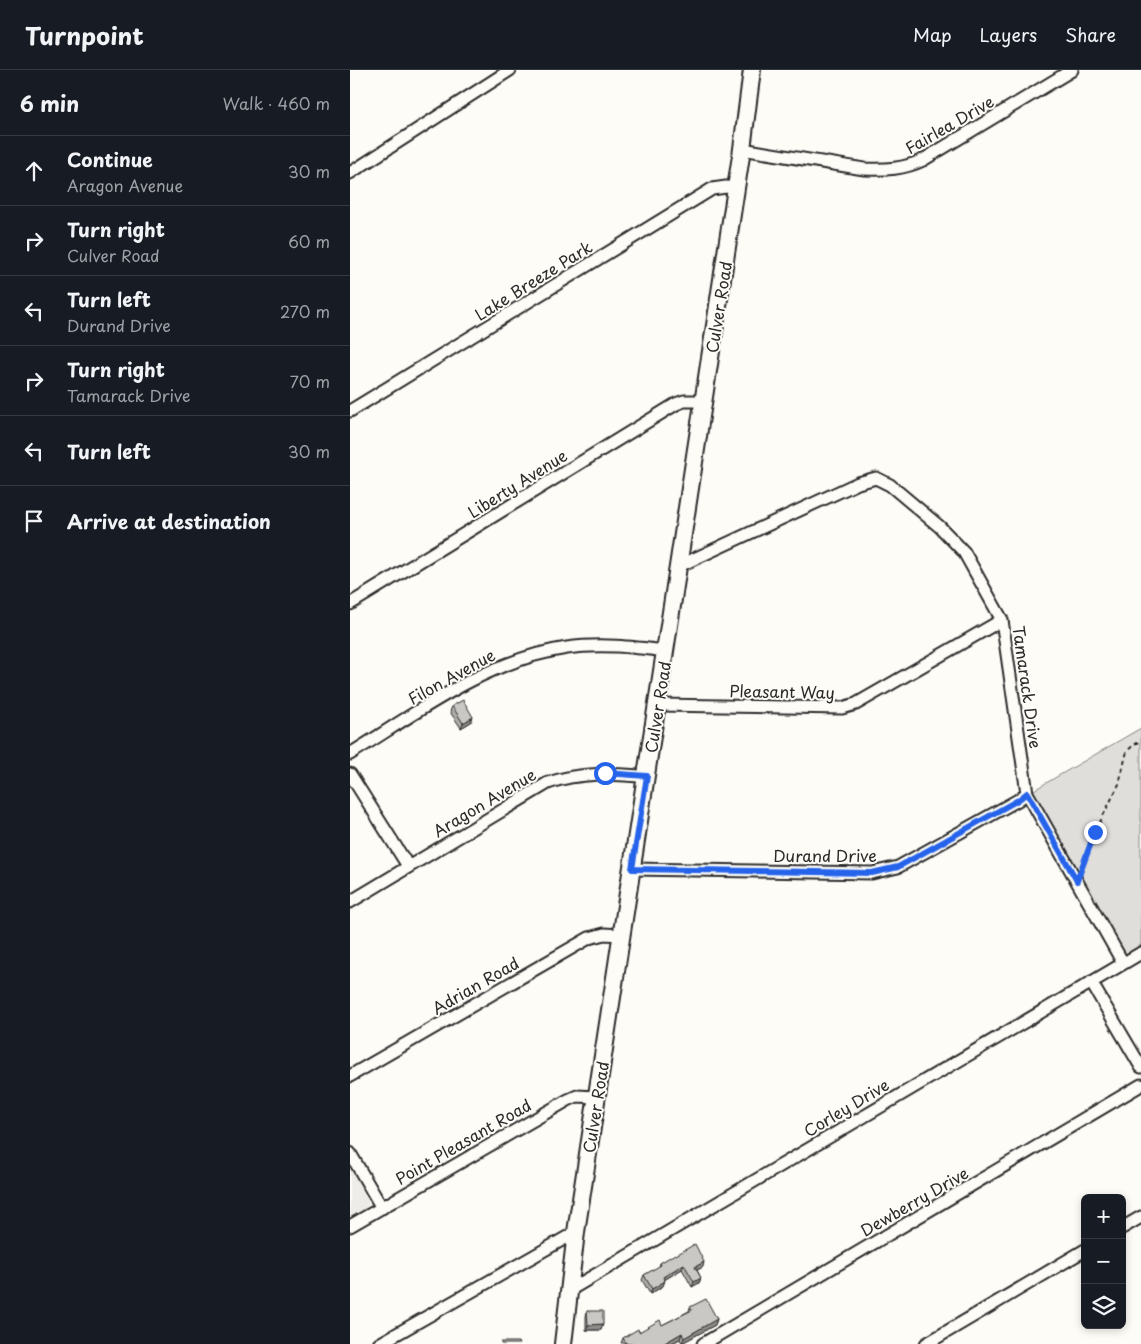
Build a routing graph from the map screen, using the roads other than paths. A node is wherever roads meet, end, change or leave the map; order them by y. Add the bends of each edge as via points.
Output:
1 (510, 70) edge
2 (752, 70) edge
3 (1072, 70) edge
4 (742, 149) junction
5 (350, 173) edge
6 (736, 188) junction
7 (704, 401) junction
8 (350, 411) edge
9 (679, 566) junction
10 (350, 604) edge
11 (1002, 620) junction
12 (666, 651) junction
13 (658, 705) junction
14 (350, 754) edge
15 (350, 774) edge
16 (647, 776) junction
17 (1027, 793) junction
18 (408, 866) junction
19 (632, 869) junction
20 (350, 902) edge
21 (620, 935) junction
22 (1141, 952) edge
23 (1123, 963) junction
24 (1091, 982) junction
25 (1141, 1067) edge
26 (350, 1076) edge
27 (1141, 1085) edge
28 (596, 1097) junction
29 (350, 1153) edge
30 (382, 1208) junction
31 (1141, 1217) edge
32 (350, 1226) edge
33 (1126, 1226) edge
34 (576, 1232) junction
35 (1081, 1252) edge
36 (568, 1292) junction
37 (378, 1344) edge
38 (563, 1344) edge
39 (703, 1344) edge
40 (926, 1344) edge

1 - 5 street
2 - 4 main road, Culver Road
3 - 4 street, Fairlea Drive via 923,160 900,168 864,169
4 - 6 main road, Culver Road
6 - 7 main road, Culver Road
6 - 8 street, Lake Breeze Park via 712,189
7 - 9 main road, Culver Road
7 - 10 street, Liberty Avenue via 676,404
9 - 11 street, Tamarack Drive via 858,483 876,478 890,485 940,527 964,552
9 - 12 main road, Culver Road
11 - 13 street, Pleasant Way via 849,707
11 - 17 street, Tamarack Drive
12 - 13 main road, Culver Road
12 - 14 street, Filon Avenue via 589,646 524,658 464,684
13 - 16 main road, Culver Road
15 - 18 street
16 - 18 street, Aragon Avenue via 587,774 548,783
16 - 19 main road, Culver Road
17 - 19 street, Durand Drive via 885,871
17 - 23 street, Tamarack Drive
18 - 20 street, Aragon Avenue
19 - 21 main road, Culver Road
21 - 26 street, Adrian Road via 604,934 589,938
21 - 28 main road, Culver Road
22 - 23 street, Corley Drive
23 - 24 street, Corley Drive
24 - 25 street
24 - 36 street, Corley Drive
27 - 39 street, Dewberry Drive
28 - 30 street, Point Pleasant Road via 577,1096 568,1100
28 - 34 main road, Culver Road
29 - 30 street
30 - 32 street, Point Pleasant Road
31 - 33 street
34 - 36 main road, Culver Road
34 - 37 street
35 - 40 street
36 - 38 main road, Culver Road

